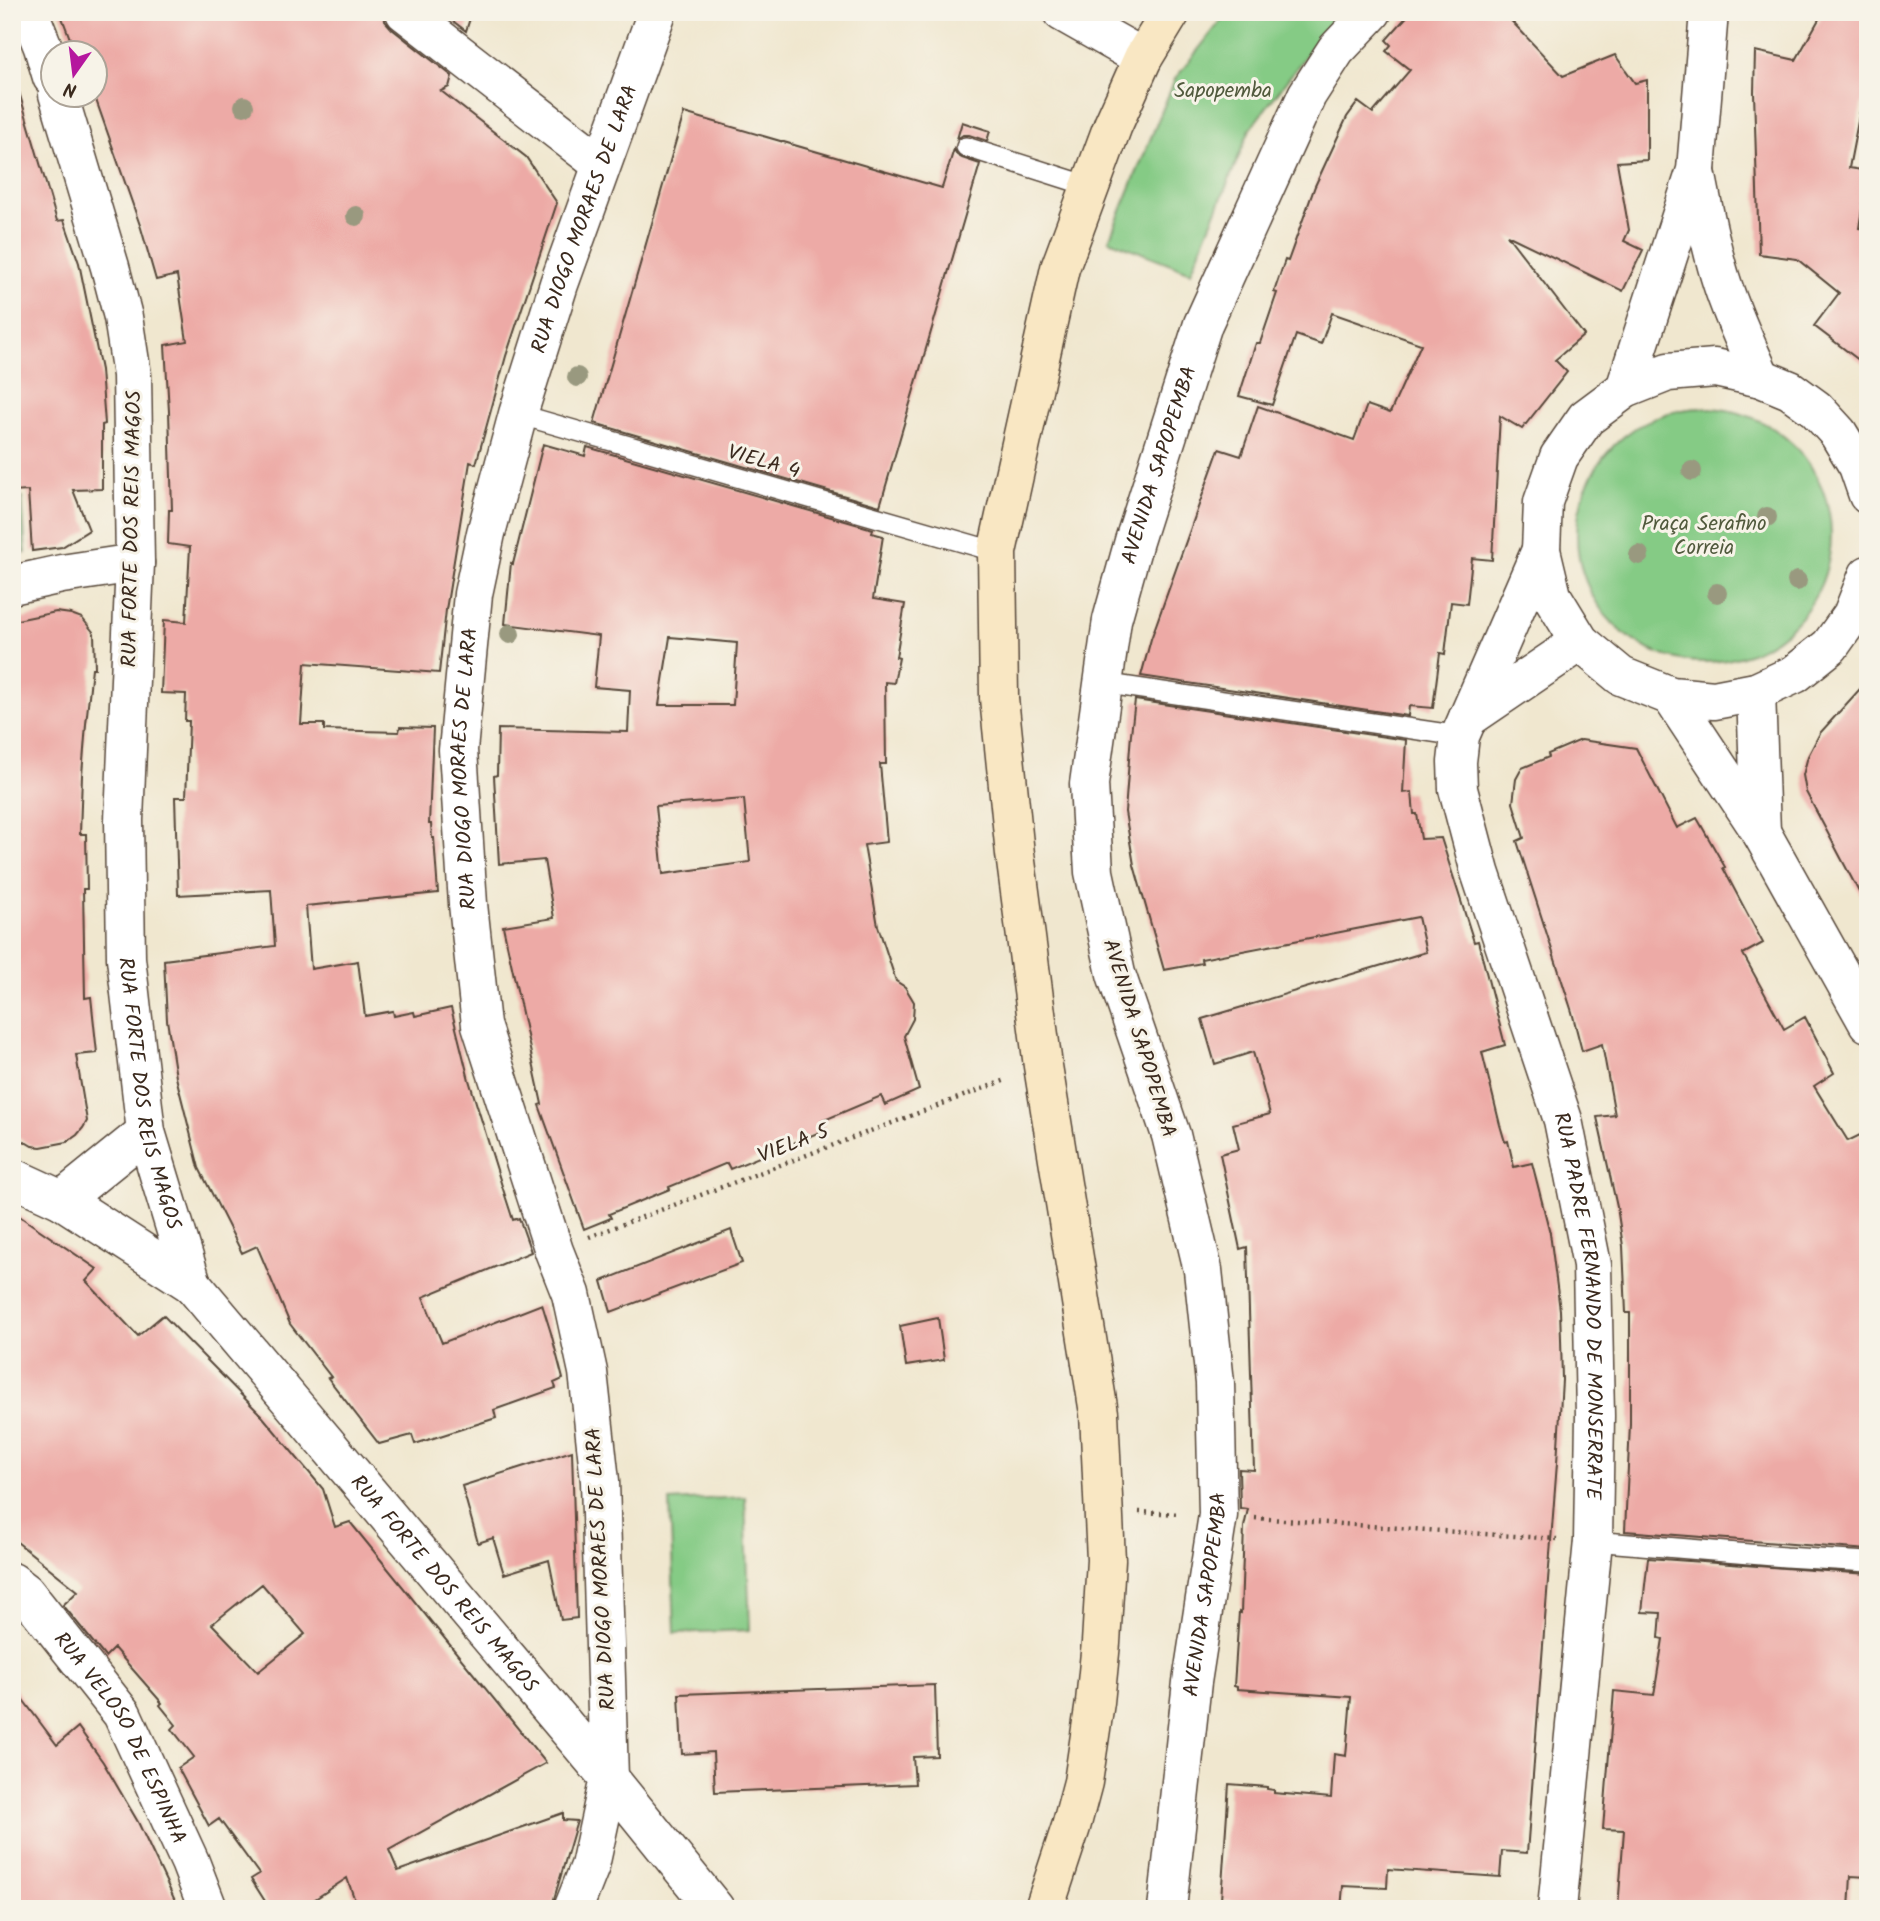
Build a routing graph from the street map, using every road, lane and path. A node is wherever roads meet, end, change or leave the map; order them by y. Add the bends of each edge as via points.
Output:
1 (29, 12) edge
2 (405, 12) edge
3 (657, 12) edge
4 (1062, 12) edge
5 (1171, 12) edge
6 (1371, 12) edge
7 (1709, 12) edge
8 (39, 38) edge
9 (1143, 58) junction
10 (62, 108) edge
11 (966, 147) dead end
12 (601, 164) junction
13 (1696, 170) junction
14 (1089, 186) junction
15 (1761, 378) junction
16 (1625, 389) junction
17 (519, 414) junction
18 (1853, 442) edge
19 (1868, 495) edge
20 (1541, 550) junction
21 (997, 552) junction
22 (135, 563) junction
23 (1868, 575) edge
24 (12, 584) edge
25 (1868, 629) edge
26 (1580, 642) junction
27 (1829, 646) junction
28 (1102, 683) junction
29 (1756, 692) junction
30 (1671, 696) junction
31 (1464, 727) junction
32 (1761, 832) junction
33 (1868, 1023) edge
34 (1043, 1066) junction
35 (146, 1132) junction
36 (12, 1177) edge
37 (62, 1200) junction
38 (554, 1251) junction
39 (192, 1284) junction
40 (1104, 1510) junction
41 (1218, 1515) junction
42 (1593, 1541) junction
43 (1868, 1562) edge
44 (12, 1582) edge
45 (609, 1779) junction
46 (208, 1909) edge
47 (573, 1909) edge
48 (715, 1909) edge
49 (1044, 1909) edge
50 (1167, 1909) edge
51 (1556, 1909) edge

1 - 8 street
2 - 12 street
3 - 12 street, RUA DIOGO MORAES DE LARA
4 - 9 street
5 - 9 main road
6 - 28 street, AVENIDA SAPOPEMBA via 1336,50 1307,95 1203,324 1134,541 1112,620
7 - 13 street
9 - 14 main road
10 - 22 street, RUA FORTE DOS REIS MAGOS via 123,317 132,375
11 - 14 lane
12 - 17 street, RUA DIOGO MORAES DE LARA
13 - 15 street via 1722,283
13 - 16 street
14 - 21 main road via 1060,268
15 - 16 street via 1715,368 1668,372
15 - 18 street via 1790,390
16 - 20 street via 1587,418 1559,457 1543,502
17 - 21 lane, VIELA 4
17 - 38 street, RUA DIOGO MORAES DE LARA via 474,594 458,750 481,1025
18 - 19 street
20 - 26 street via 1552,596
20 - 31 street, RUA PADRE FERNANDO DE MONSERRATE
21 - 34 main road via 999,698 1014,854
22 - 24 street
22 - 35 street, RUA FORTE DOS REIS MAGOS via 124,820 125,944
23 - 27 street via 1852,615
25 - 27 street
26 - 30 street via 1621,676
26 - 31 street
27 - 29 street via 1796,674
28 - 31 lane
28 - 41 street, AVENIDA SAPOPEMBA via 1089,784 1094,872 1116,974 1171,1135 1203,1270 1215,1383
29 - 30 street via 1714,699
29 - 32 street
30 - 32 street
31 - 42 street, RUA PADRE FERNANDO DE MONSERRATE via 1457,762 1458,789 1480,872 1563,1120 1592,1265
32 - 33 street
34 - 38 path, VIELA 5
34 - 40 main road via 1099,1413
35 - 37 street
35 - 39 street, RUA FORTE DOS REIS MAGOS
36 - 37 street
37 - 39 street
38 - 45 street, RUA DIOGO MORAES DE LARA via 571,1294 588,1373 600,1481
39 - 45 street, RUA FORTE DOS REIS MAGOS
40 - 41 path
40 - 49 main road via 1106,1560 1096,1702 1083,1782
41 - 42 path
41 - 50 street, AVENIDA SAPOPEMBA via 1192,1682
42 - 43 lane
42 - 51 street, RUA PADRE FERNANDO DE MONSERRATE
44 - 46 street, RUA VELOSO DE ESPINHA via 25,1592 122,1714
45 - 47 street, RUA DIOGO MORAES DE LARA via 590,1866
45 - 48 street, RUA FORTE DOS REIS MAGOS

